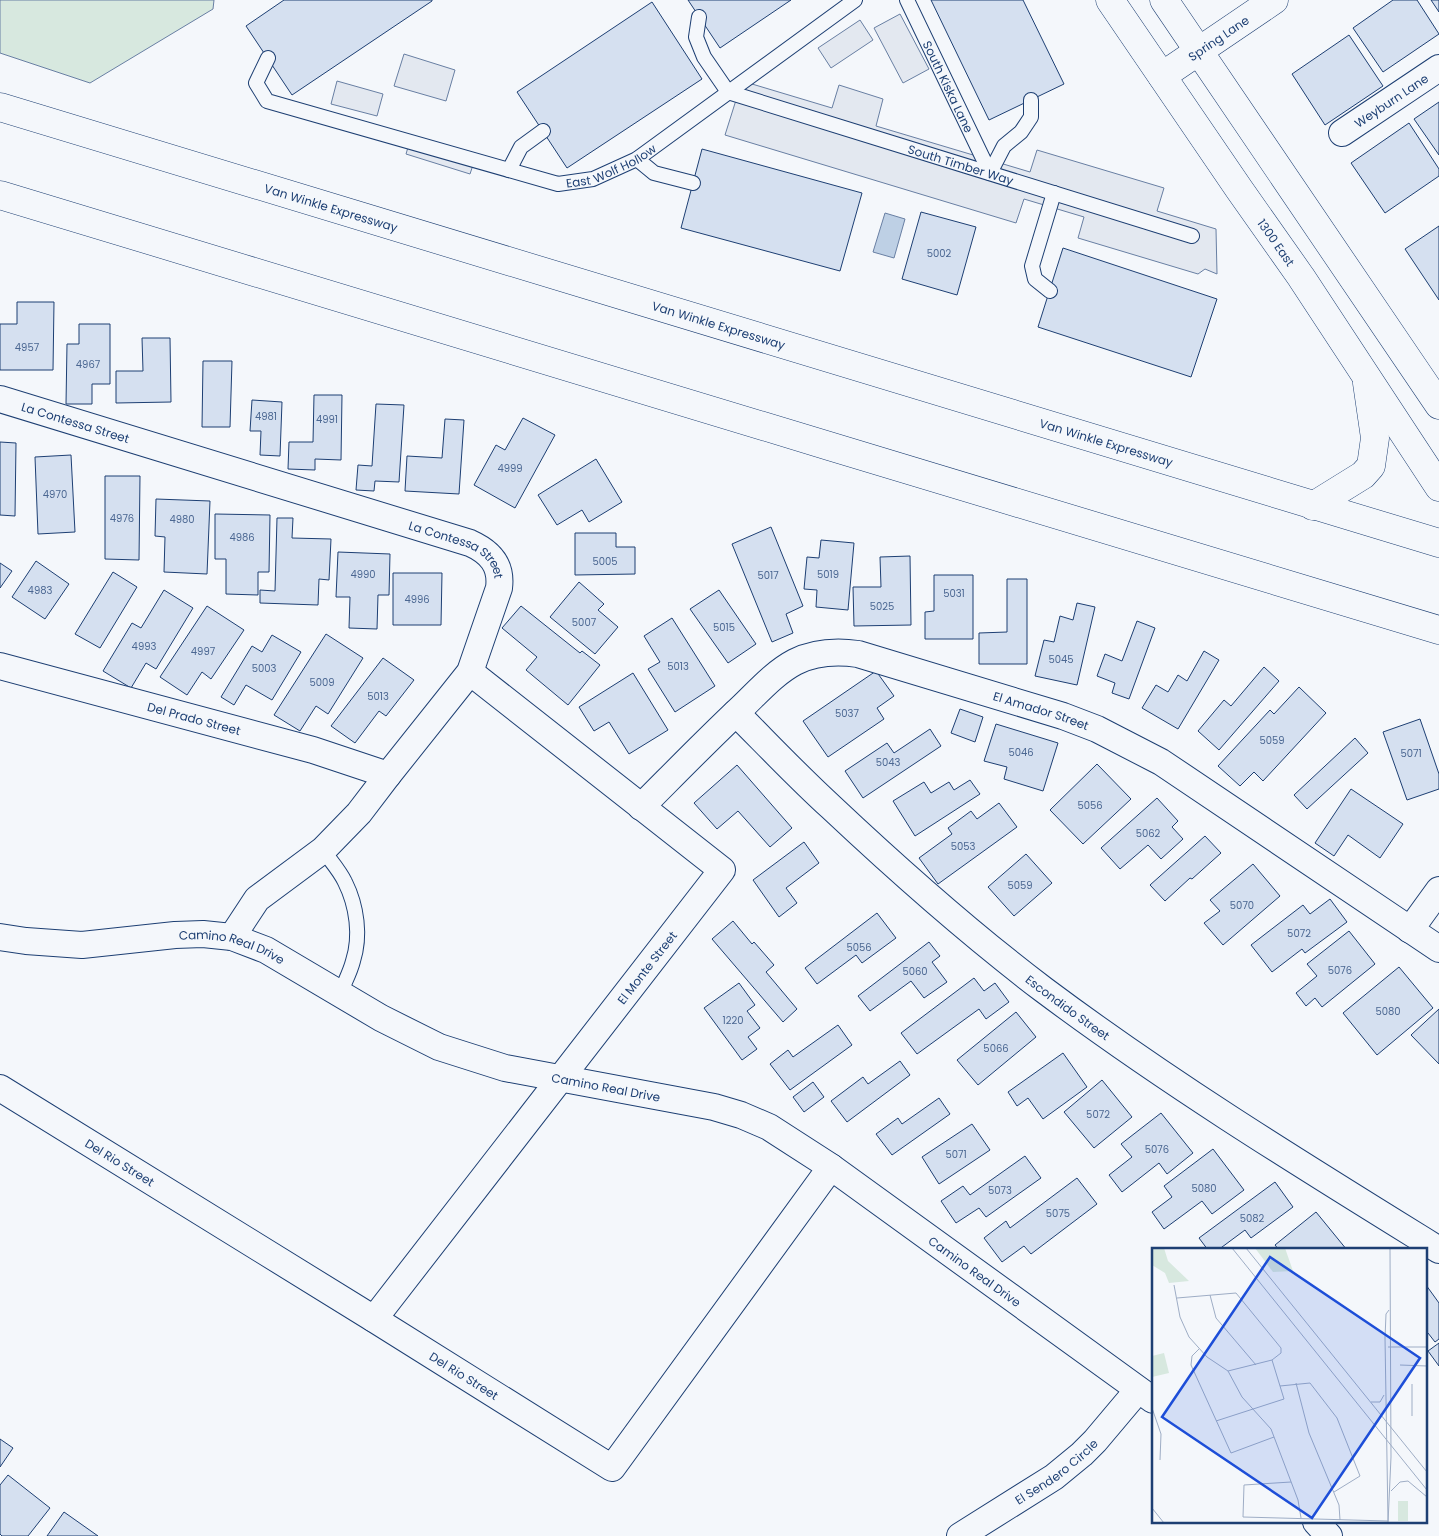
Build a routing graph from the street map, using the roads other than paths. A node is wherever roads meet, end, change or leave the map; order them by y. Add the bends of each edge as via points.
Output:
1 (855, 0) edge
2 (907, 0) edge
3 (1110, 0) edge
4 (1164, 0) edge
5 (1274, 0) edge
6 (699, 17) dead end
7 (1198, 52) junction
8 (268, 58) dead end
9 (1439, 68) edge
10 (1162, 76) junction
11 (728, 92) junction
12 (1031, 100) dead end
13 (0, 107) edge
14 (543, 131) dead end
15 (1342, 133) dead end
16 (638, 159) junction
17 (509, 170) junction
18 (990, 173) junction
19 (693, 183) dead end
20 (1054, 193) junction
21 (0, 195) edge
22 (1192, 236) dead end
23 (1050, 291) dead end
24 (1366, 374) junction
25 (0, 399) edge
26 (1439, 405) edge
27 (1439, 487) edge
28 (1313, 506) junction
29 (1439, 543) edge
30 (1439, 630) edge
31 (0, 666) edge
32 (470, 672) junction
33 (736, 713) junction
34 (388, 775) junction
35 (641, 806) junction
36 (323, 850) junction
37 (1439, 890) edge
38 (1410, 930) junction
39 (0, 937) edge
40 (232, 937) junction
41 (1439, 949) edge
42 (340, 994) junction
43 (561, 1078) junction
44 (0, 1088) edge
45 (831, 1167) junction
46 (1439, 1250) edge
47 (374, 1319) junction
48 (1145, 1395) edge
49 (1318, 1524) edge
50 (960, 1536) edge
51 (1328, 1536) edge

1 - 11 lane, East Wolf Hollow
2 - 18 lane, South Kiska Lane
3 - 10 main road, 1300 East
4 - 7 main road
5 - 7 main road, Spring Lane
6 - 11 lane via 696,37 704,57
7 - 10 main road, Spring Lane
7 - 26 main road
8 - 17 lane, East Wolf Hollow via 256,83 267,101
9 - 15 street, Weyburn Lane
10 - 24 main road, 1300 East
11 - 16 lane, East Wolf Hollow
11 - 18 lane, South Timber Way
12 - 18 lane via 1031,117 1021,132 1004,146
13 - 28 main road, Van Winkle Expressway
14 - 17 lane via 521,147
16 - 17 lane, East Wolf Hollow via 593,179 558,184
16 - 19 lane via 654,172
18 - 20 lane, South Timber Way
20 - 22 lane, South Timber Way
20 - 23 lane via 1032,266 1035,279
21 - 30 main road
24 - 27 main road, 1300 East
24 - 28 main road via 1376,438 1372,466
25 - 32 street, La Contessa Street via 479,547 494,560 500,578
28 - 29 main road, Van Winkle Expressway
31 - 34 street, Del Prado Street via 313,750
32 - 34 street, La Contessa Street
32 - 35 street, El Monte Street
33 - 35 street, El Amador Street
33 - 38 street, El Amador Street via 794,662 825,652 842,652 858,654 1063,716 1097,729 1161,762
33 - 46 street, Escondido Street via 899,869 1043,989 1254,1135
34 - 36 street, La Contessa Street via 359,813
35 - 43 street, El Monte Street via 722,870
36 - 40 street, La Contessa Street via 257,899
36 - 42 lane via 345,880 356,920 353,961
37 - 38 street
38 - 41 street, El Amador Street
39 - 40 street, Camino Real Drive via 82,945 175,935
40 - 42 street, Camino Real Drive via 266,950
42 - 43 street, Camino Real Drive via 439,1047 505,1068
43 - 45 street, Camino Real Drive via 714,1106 769,1127
43 - 47 street, El Monte Street
44 - 47 street, Del Rio Street
45 - 47 street, Del Rio Street via 612,1468
45 - 48 street, Camino Real Drive
48 - 50 street, El Sendero Circle via 1054,1477
49 - 51 street

